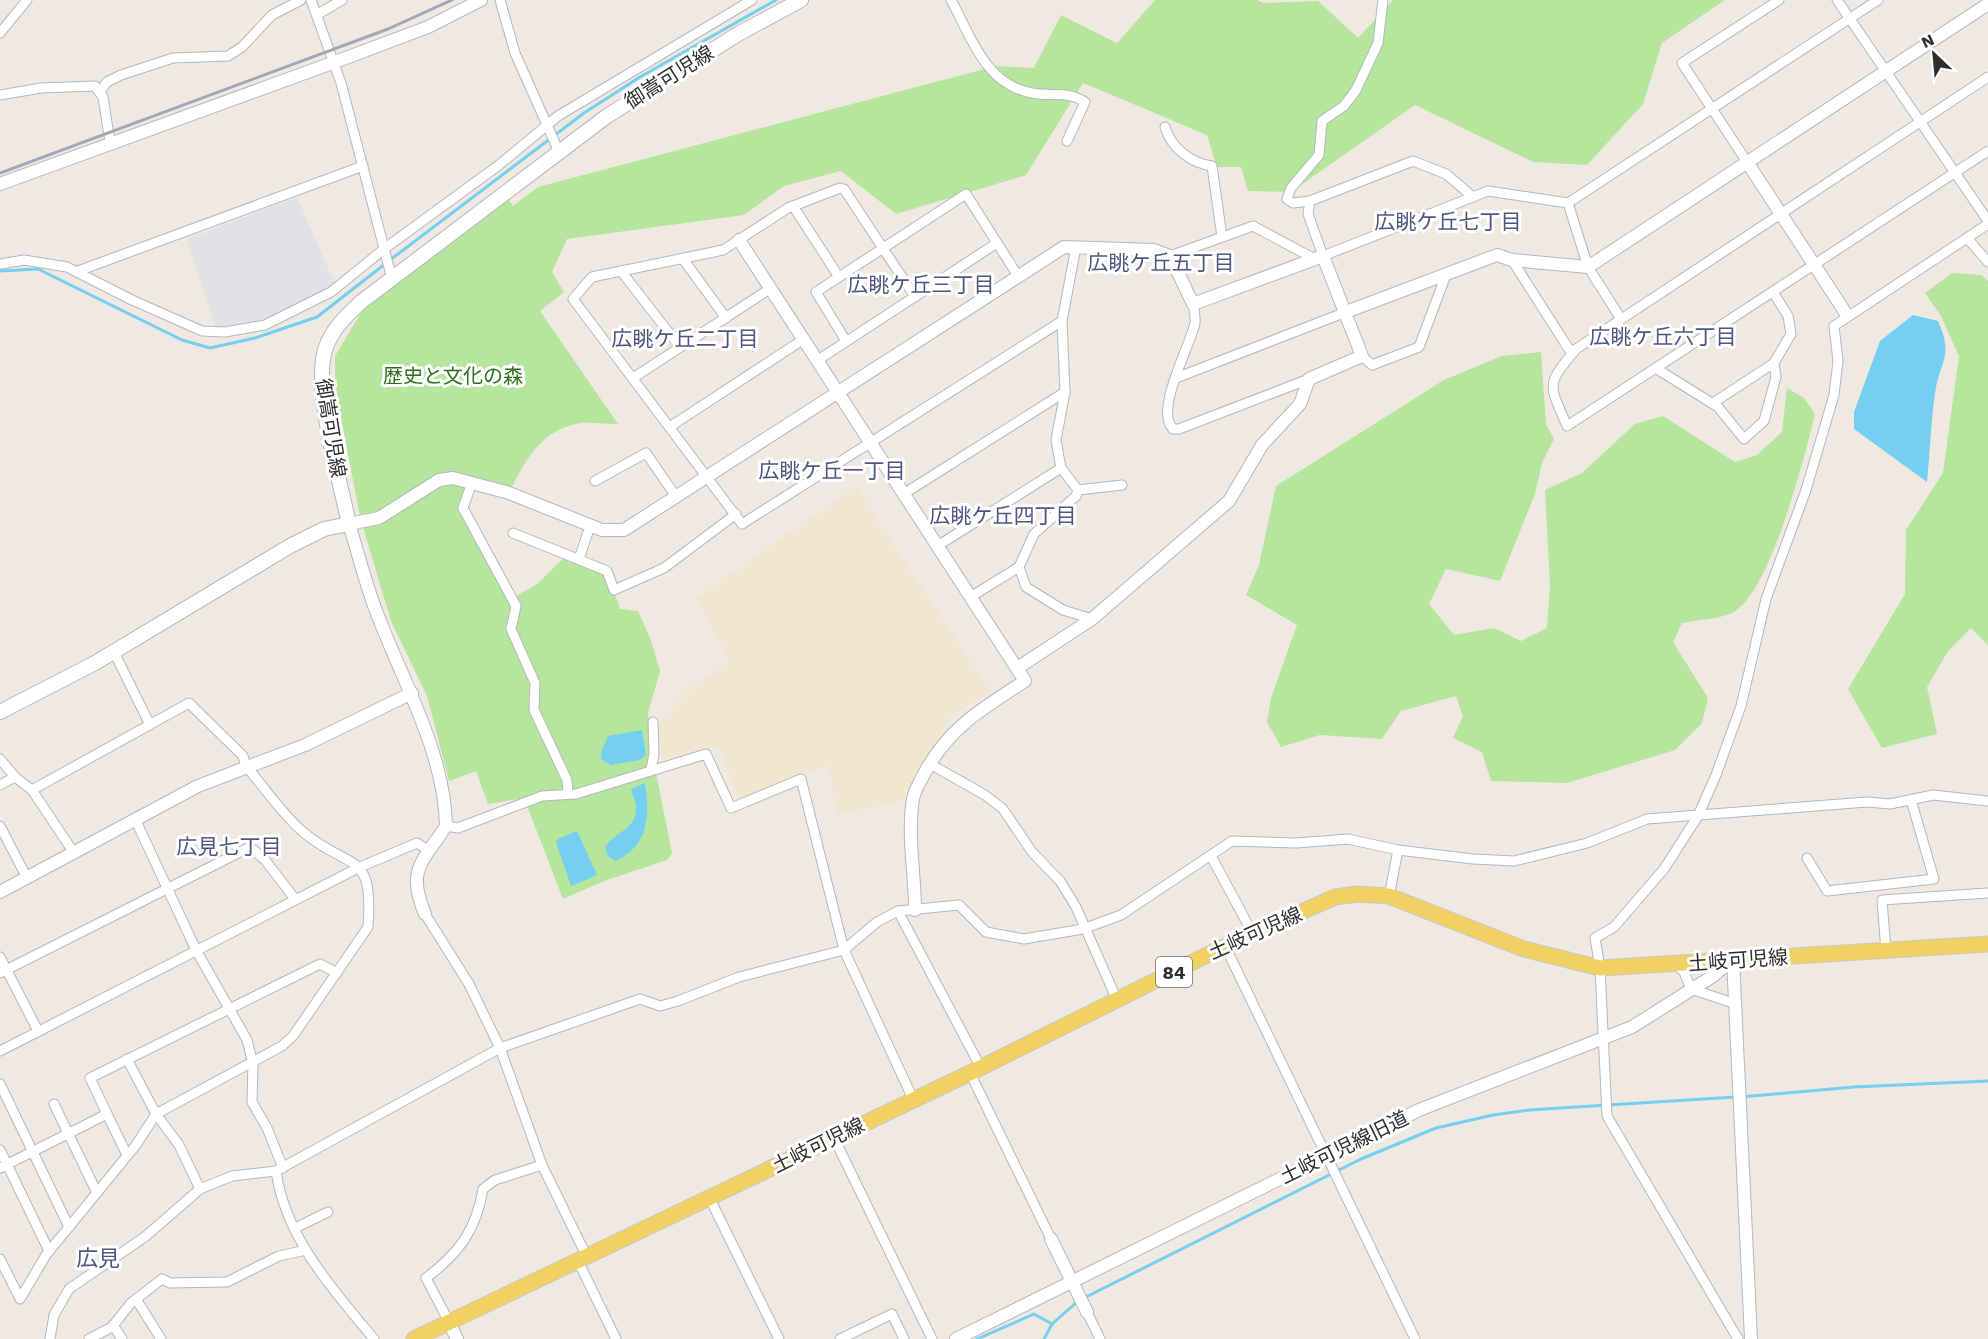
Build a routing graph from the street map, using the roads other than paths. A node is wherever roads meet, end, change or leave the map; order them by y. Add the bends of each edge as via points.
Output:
1 (27, 0) edge
2 (301, 0) edge
3 (311, 0) edge
4 (342, 0) edge
5 (481, 0) edge
6 (500, 0) edge
7 (752, 0) edge
8 (801, 0) edge
9 (951, 0) edge
10 (1383, 0) edge
11 (1779, 0) edge
12 (1837, 0) edge
13 (1878, 0) edge
14 (1988, 4) edge
15 (318, 14) junction
16 (1851, 18) junction
17 (0, 33) edge
18 (335, 62) junction
19 (1885, 72) junction
20 (1988, 77) edge
21 (101, 90) junction
22 (0, 95) edge
23 (1712, 109) junction
24 (1920, 122) junction
25 (1165, 127) dead end
26 (548, 128) junction
27 (1067, 141) dead end
28 (110, 142) junction
29 (556, 147) junction
30 (1988, 151) edge
31 (1748, 162) junction
32 (363, 166) junction
33 (1954, 173) junction
34 (0, 183) edge
35 (1473, 197) junction
36 (1310, 201) junction
37 (1568, 203) junction
38 (793, 206) junction
39 (1782, 214) junction
40 (1988, 223) edge
41 (1222, 237) junction
42 (1967, 238) junction
43 (739, 240) junction
44 (997, 243) junction
45 (1076, 247) junction
46 (384, 249) junction
47 (883, 249) junction
48 (1170, 256) junction
49 (1318, 257) junction
50 (683, 259) junction
51 (1512, 260) junction
52 (1988, 262) edge
53 (0, 264) edge
54 (1815, 264) junction
55 (1588, 267) junction
56 (78, 271) junction
57 (621, 271) junction
58 (1446, 275) junction
59 (1018, 276) junction
60 (839, 277) junction
61 (392, 279) junction
62 (771, 288) junction
63 (1773, 292) junction
64 (915, 297) junction
65 (1193, 304) junction
66 (1346, 312) junction
67 (1847, 315) junction
68 (726, 318) junction
69 (1622, 319) junction
70 (1062, 321) junction
71 (804, 339) junction
72 (846, 341) junction
73 (680, 347) junction
74 (1572, 354) junction
75 (1362, 356) junction
76 (818, 360) junction
77 (1774, 363) junction
78 (1657, 369) junction
79 (633, 378) junction
80 (1176, 378) junction
81 (1310, 379) junction
82 (838, 392) junction
83 (1065, 392) junction
84 (1713, 403) junction
85 (670, 426) junction
86 (871, 442) junction
87 (1061, 468) junction
88 (708, 477) junction
89 (594, 481) dead end
90 (472, 482) junction
91 (1122, 485) dead end
92 (1078, 490) junction
93 (905, 493) junction
94 (676, 498) junction
95 (736, 514) junction
96 (349, 524) junction
97 (590, 526) junction
98 (513, 533) dead end
99 (939, 545) junction
100 (579, 559) junction
101 (1019, 567) junction
102 (972, 596) junction
103 (1092, 619) junction
104 (114, 652) junction
105 (1019, 668) junction
106 (412, 693) junction
107 (0, 712) edge
108 (653, 722) dead end
109 (150, 725) junction
110 (0, 759) edge
111 (930, 764) junction
112 (246, 766) junction
113 (651, 769) junction
114 (15, 777) junction
115 (0, 786) edge
116 (32, 790) junction
117 (568, 793) junction
118 (1911, 800) junction
119 (1988, 801) edge
120 (1698, 816) junction
121 (136, 821) junction
122 (0, 826) edge
123 (446, 826) junction
124 (428, 850) junction
125 (1398, 850) junction
126 (74, 854) junction
127 (1211, 856) junction
128 (1807, 858) dead end
129 (360, 867) junction
130 (27, 878) junction
131 (166, 891) junction
132 (0, 892) edge
133 (1988, 893) edge
134 (1389, 896) junction
135 (295, 899) junction
136 (915, 910) junction
137 (898, 911) junction
138 (425, 914) joint
139 (1083, 929) junction
140 (1253, 934) junction
141 (1988, 944) edge
142 (1225, 946) junction
143 (196, 950) junction
144 (844, 950) junction
145 (1886, 951) junction
146 (0, 957) edge
147 (1733, 959) junction
148 (1676, 964) junction
149 (1600, 968) junction
150 (3, 971) edge
151 (337, 973) junction
152 (1691, 989) junction
153 (1117, 1000) junction
154 (1733, 1003) junction
155 (231, 1008) junction
156 (38, 1031) junction
157 (1603, 1038) junction
158 (500, 1048) junction
159 (0, 1051) edge
160 (127, 1059) junction
161 (253, 1064) junction
162 (976, 1070) junction
163 (0, 1084) edge
164 (913, 1099) junction
165 (54, 1104) dead end
166 (107, 1114) junction
167 (156, 1114) junction
168 (68, 1134) junction
169 (834, 1138) junction
170 (0, 1150) edge
171 (32, 1152) junction
172 (127, 1155) junction
173 (1326, 1155) junction
174 (542, 1165) junction
175 (4, 1167) edge
176 (280, 1170) junction
177 (201, 1189) junction
178 (97, 1192) junction
179 (709, 1197) junction
180 (328, 1212) dead end
181 (69, 1227) junction
182 (295, 1228) junction
183 (1051, 1239) joint
184 (306, 1250) junction
185 (49, 1251) junction
186 (0, 1259) edge
187 (582, 1259) junction
188 (1074, 1287) junction
189 (136, 1299) junction
190 (1087, 1312) joint
191 (449, 1322) junction
192 (113, 1325) junction
193 (50, 1339) edge
194 (89, 1339) edge
195 (122, 1339) edge
196 (161, 1339) edge
197 (374, 1339) edge
198 (414, 1339) edge
199 (458, 1339) edge
200 (616, 1339) edge
201 (779, 1339) edge
202 (840, 1339) edge
203 (904, 1339) edge
204 (932, 1339) edge
205 (956, 1339) edge
206 (1100, 1339) edge
207 (1415, 1339) edge
208 (1738, 1339) edge
209 (1751, 1339) edge

1 - 17 street
2 - 21 street via 272,15 228,57 173,58 121,75
3 - 15 street
4 - 15 street
5 - 18 street via 428,27
6 - 26 street via 515,52
7 - 26 street
8 - 29 main road, 御嵩可児線 via 738,34
9 - 27 street via 988,70 1031,93 1073,95 1085,102
10 - 36 street via 1378,43 1356,90 1344,106 1322,121 1319,155 1287,195 1293,203
11 - 23 street via 1682,63
12 - 16 street
13 - 16 street
14 - 19 street
15 - 18 street
16 - 19 street
16 - 23 street
18 - 28 street
18 - 32 street
19 - 24 street
19 - 31 street
20 - 24 street
21 - 22 street via 95,86 41,88
21 - 28 street
23 - 31 street
23 - 37 street
24 - 33 street
24 - 39 street
25 - 41 street via 1168,139 1195,164 1212,166
26 - 29 street
26 - 46 street
28 - 34 street
29 - 61 main road, 御嵩可児線
30 - 33 street
31 - 39 street
31 - 55 street
32 - 46 street
32 - 56 street
33 - 40 street
33 - 54 street
35 - 36 street via 1446,174 1413,161
35 - 37 street via 1488,191
35 - 49 street
36 - 49 street via 1308,214
37 - 55 street
38 - 43 street
38 - 47 street via 844,189
38 - 60 street
39 - 54 street
39 - 69 street
40 - 42 street
41 - 48 street
41 - 49 street via 1257,226
42 - 52 street
42 - 67 street
43 - 50 street via 723,250
43 - 62 street
44 - 47 street via 966,194
44 - 59 street
44 - 64 street
45 - 48 street via 1154,250
45 - 59 street via 1064,247
45 - 70 street
46 - 56 street via 331,292 265,325 225,332 202,331 180,323
46 - 61 street
47 - 60 street
47 - 64 street
48 - 65 street
49 - 65 street
49 - 66 street
50 - 57 street
50 - 68 street
51 - 55 street
51 - 58 street via 1497,255
51 - 74 street
53 - 56 street via 24,260
54 - 63 street
54 - 67 street
55 - 69 street
57 - 73 street
57 - 79 street via 592,277 573,299
58 - 66 street
58 - 75 street via 1419,347 1372,365
59 - 82 street
60 - 72 street via 816,292
61 - 96 main road, 御嵩可児線 via 340,322 326,348 321,369 322,392
62 - 68 street
62 - 71 street
63 - 77 street via 1792,325 1788,341
63 - 78 street
64 - 72 street
65 - 80 street via 1196,320
66 - 75 street
66 - 80 street
67 - 120 street via 1834,326 1838,361 1834,395 1806,490 1766,599 1741,706
68 - 73 street
69 - 74 street
70 - 83 street
70 - 86 street
71 - 76 street
71 - 85 street
72 - 76 street
73 - 79 street
74 - 78 street via 1552,380 1551,388 1567,426
75 - 81 street
76 - 82 street
77 - 84 street
77 - 84 street via 1776,377 1764,421 1744,439
78 - 84 street
79 - 85 street
80 - 81 street via 1167,418 1173,429
81 - 103 street via 1300,404 1262,445 1228,501
82 - 86 street
82 - 88 street
83 - 87 street via 1056,434
83 - 93 street
85 - 88 street
86 - 93 street
86 - 95 street via 742,524
87 - 92 street
87 - 99 street
88 - 94 street
88 - 95 street
89 - 94 street via 646,453
90 - 96 street via 439,480 379,518
90 - 97 street
90 - 117 street via 463,508 516,606 511,629 535,683 534,710 567,780
91 - 92 street
92 - 101 street via 1034,534
93 - 99 street
94 - 97 street via 624,530
95 - 100 street via 664,568 614,590 607,571
96 - 104 main road via 324,529 290,546
96 - 106 street via 380,621
97 - 100 street
98 - 100 street
99 - 102 street
101 - 102 street
101 - 103 street via 1026,587 1063,610
102 - 105 street
103 - 105 street
104 - 107 main road
104 - 109 street
105 - 111 street via 1025,681 966,719
106 - 112 street via 304,745
106 - 123 street via 445,795
108 - 113 street
109 - 112 street via 189,703 243,756
109 - 116 street
110 - 114 street
111 - 136 street via 913,797 910,831
111 - 139 street via 1003,808 1032,852 1060,881 1076,907
112 - 121 street via 198,786
112 - 129 street via 303,832
113 - 117 street via 576,794
113 - 144 street via 668,768 706,754 731,808 801,779
114 - 115 street
114 - 116 street
116 - 126 street
117 - 123 street via 542,796 458,828
118 - 119 street via 1933,795
118 - 120 street
118 - 128 street via 1934,879 1827,891
120 - 125 street via 1647,819 1587,843 1514,861
120 - 149 street via 1664,869 1614,927 1595,938
121 - 126 street
121 - 131 street
122 - 130 street
123 - 124 street
124 - 129 street via 417,843
124 - 138 street via 416,879 416,893
125 - 127 street via 1348,839 1296,843 1232,841
125 - 134 street
126 - 130 street
127 - 139 street via 1121,915
127 - 140 street
129 - 135 street
129 - 151 street via 369,887 368,927
130 - 132 street
131 - 135 street via 250,847
131 - 143 street
131 - 150 street
133 - 145 street via 1882,900
134 - 140 main road, 土岐可児線 / 84 via 1335,897
134 - 149 main road, 土岐可児線 / 84 via 1524,949
135 - 143 street
136 - 137 street
136 - 139 street via 959,905 986,932 1024,939
137 - 144 street via 877,922
137 - 162 street
138 - 158 street via 470,984
139 - 153 street
140 - 142 main road, 土岐可児線 / 84
141 - 145 main road, 土岐可児線 / 84
142 - 153 main road, 土岐可児線 / 84
142 - 173 street
143 - 155 street
143 - 156 street
144 - 158 street via 740,977 678,1002 660,1006 640,999
144 - 164 street
145 - 147 main road, 土岐可児線 / 84
146 - 150 street
147 - 148 main road, 土岐可児線 / 84
147 - 152 street, 土岐可児線旧道
147 - 154 street
148 - 149 main road, 土岐可児線 / 84
148 - 152 street
149 - 157 street
150 - 156 street
151 - 155 street via 320,964
151 - 161 street via 293,1036
152 - 154 street
152 - 157 street, 土岐可児線旧道 via 1632,1026
153 - 162 main road, 土岐可児線 / 84
154 - 209 street
155 - 160 street
155 - 161 street via 247,1040
156 - 159 street
157 - 173 street, 土岐可児線旧道 via 1419,1110
157 - 208 street via 1607,1116
158 - 174 street
158 - 176 street
160 - 166 street via 90,1078
160 - 167 street
161 - 167 street
161 - 176 street via 252,1102 267,1128
162 - 164 main road, 土岐可児線 / 84
162 - 183 street
163 - 171 street
164 - 169 main road, 土岐可児線 / 84
165 - 168 street
166 - 168 street
166 - 172 street
167 - 172 street
167 - 177 street via 179,1145
168 - 171 street
168 - 178 street
169 - 179 main road, 土岐可児線 / 84
169 - 204 street
170 - 175 street
171 - 175 street
171 - 181 street
172 - 178 street
173 - 188 street, 土岐可児線旧道
173 - 207 street
174 - 187 street
174 - 191 street via 495,1180 483,1189 479,1213 456,1253 426,1278
175 - 185 street
176 - 177 street via 232,1176
176 - 182 street via 278,1186
177 - 193 street via 146,1236 69,1289 54,1314
178 - 181 street
179 - 187 main road, 土岐可児線 / 84
179 - 201 street
180 - 182 street
181 - 185 street
182 - 184 street
183 - 188 street
184 - 189 street via 279,1256 227,1282 170,1283 162,1279
184 - 197 street
185 - 186 street via 20,1299
187 - 191 main road, 土岐可児線 / 84
187 - 200 street
188 - 190 street
188 - 205 street, 土岐可児線旧道
189 - 192 street
189 - 196 street
190 - 206 street
191 - 198 main road, 土岐可児線 / 84
191 - 199 street
192 - 194 street
192 - 195 street
202 - 203 street via 892,1314

